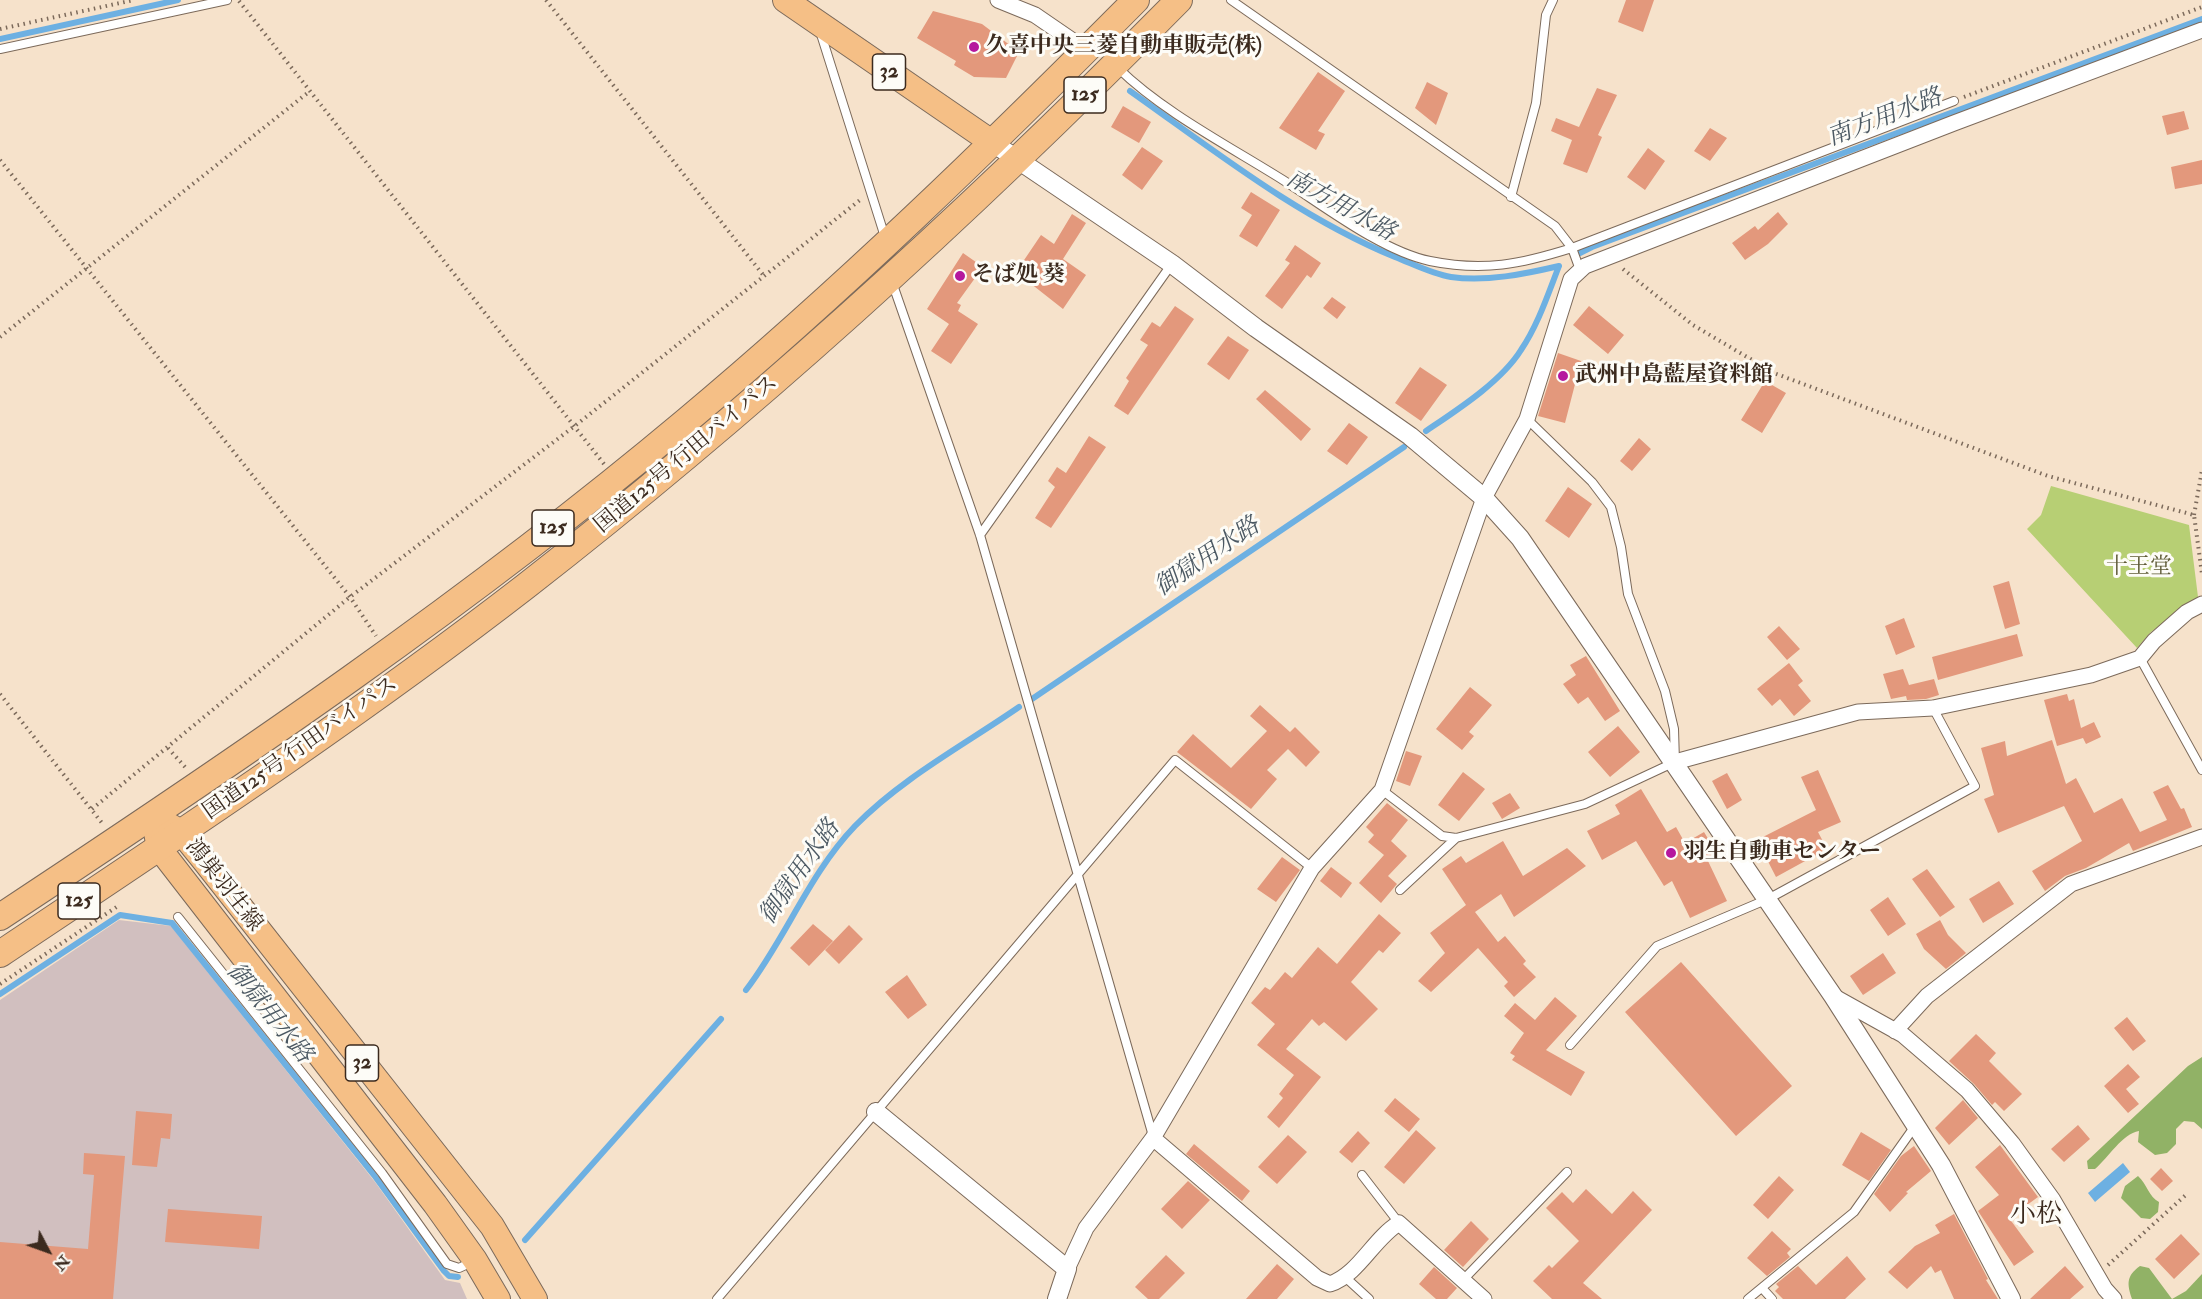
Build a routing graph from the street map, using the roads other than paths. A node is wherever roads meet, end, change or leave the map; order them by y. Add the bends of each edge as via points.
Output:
1 (227, 0) edge
2 (785, 0) edge
3 (998, 0) edge
4 (1136, 0) edge
5 (1179, 0) edge
6 (1231, 0) edge
7 (1553, 0) edge
8 (818, 23) junction
9 (2202, 30) edge
10 (0, 49) edge
11 (1086, 50) junction
12 (1115, 64) junction
13 (1954, 101) road end
14 (993, 143) junction
15 (1019, 160) junction
16 (1511, 197) junction
17 (887, 244) junction
18 (1572, 248) junction
19 (1172, 264) junction
20 (1580, 270) junction
21 (891, 280) junction
22 (1527, 419) junction
23 (1484, 498) junction
24 (980, 535) junction
25 (2202, 604) edge
26 (2140, 658) junction
27 (1933, 708) junction
28 (1675, 762) junction
29 (2202, 770) edge
30 (1382, 790) junction
31 (153, 816) junction
32 (181, 832) junction
33 (2202, 837) edge
34 (1455, 838) junction
35 (159, 848) junction
36 (1312, 868) junction
37 (1078, 874) junction
38 (1400, 890) dead end
39 (1768, 899) junction
40 (0, 917) edge
41 (178, 917) dead end
42 (0, 954) edge
43 (1833, 996) junction
44 (1895, 1031) junction
45 (1570, 1045) dead end
46 (876, 1112) junction
47 (1916, 1125) junction
48 (1153, 1138) junction
49 (1567, 1172) dead end
50 (1362, 1175) dead end
51 (1399, 1223) junction
52 (475, 1260) junction
53 (1067, 1269) junction
54 (1346, 1277) junction
55 (1463, 1280) junction
56 (1762, 1288) junction
57 (2104, 1296) edge
58 (498, 1299) edge
59 (535, 1299) edge
60 (717, 1299) edge
61 (1057, 1299) edge
62 (1369, 1299) edge
63 (1484, 1299) edge
64 (1748, 1299) edge
65 (1772, 1299) edge
66 (2011, 1299) edge

1 - 10 lane
2 - 8 main road, 32
3 - 11 street via 1035,15
4 - 11 highway, 国道125号 行田バイパス / 125
5 - 12 highway, 国道125号 行田バイパス / 125
6 - 16 lane
7 - 16 lane via 1546,15 1536,103
8 - 14 main road, 32
8 - 17 lane
9 - 20 street
11 - 14 highway, 国道125号 行田バイパス / 125
12 - 15 highway, 国道125号 行田バイパス / 125
12 - 18 lane via 1133,83 1358,229 1428,261 1475,267 1520,264
13 - 18 lane
14 - 15 street
14 - 17 highway, 国道125号 行田バイパス / 125
15 - 19 street
15 - 21 highway, 国道125号 行田バイパス / 125
16 - 18 lane via 1555,226
17 - 31 highway, 国道125号 行田バイパス / 125 via 744,372 615,479 386,651
18 - 20 lane
19 - 23 street via 1410,436
19 - 24 lane
20 - 22 street via 1571,279
21 - 24 lane
21 - 32 highway, 国道125号 行田バイパス / 125 via 749,404 525,587 351,716
22 - 23 street
22 - 28 lane via 1592,482 1611,507 1628,594 1665,691 1674,729
23 - 28 street via 1520,538
23 - 30 street
24 - 37 lane
25 - 26 street via 2187,612
26 - 27 street via 2062,681
26 - 29 lane
27 - 28 street via 1858,712
27 - 39 lane via 1975,786
28 - 34 lane via 1585,804
28 - 39 street
30 - 34 lane via 1442,836
30 - 36 street
31 - 32 main road, 鴻巣羽生線 / 32
31 - 35 main road, 鴻巣羽生線 / 32
31 - 40 highway, 国道125号 行田バイパス / 125
32 - 35 highway, 国道125号 行田バイパス / 125
32 - 59 main road, 鴻巣羽生線 / 32 via 492,1226
33 - 44 street via 2071,884 1921,1001
34 - 38 lane
35 - 42 highway, 国道125号 行田バイパス / 125
35 - 52 main road, 鴻巣羽生線 / 32
36 - 37 lane via 1175,760
36 - 48 street
37 - 46 lane
37 - 48 lane
39 - 43 street
39 - 45 lane via 1657,946
41 - 52 lane via 382,1173 447,1264 459,1268
43 - 44 street
43 - 47 street
44 - 57 street via 1967,1090 2012,1143 2053,1200
46 - 53 street
46 - 60 lane
47 - 56 lane via 1854,1212
47 - 66 street
48 - 53 street via 1086,1228
48 - 54 street via 1317,1278 1330,1284
49 - 55 lane
50 - 51 lane
51 - 54 street via 1384,1232
51 - 55 street
52 - 58 main road, 鴻巣羽生線 / 32
53 - 61 street
54 - 62 lane
55 - 63 street
56 - 64 lane
56 - 65 lane

